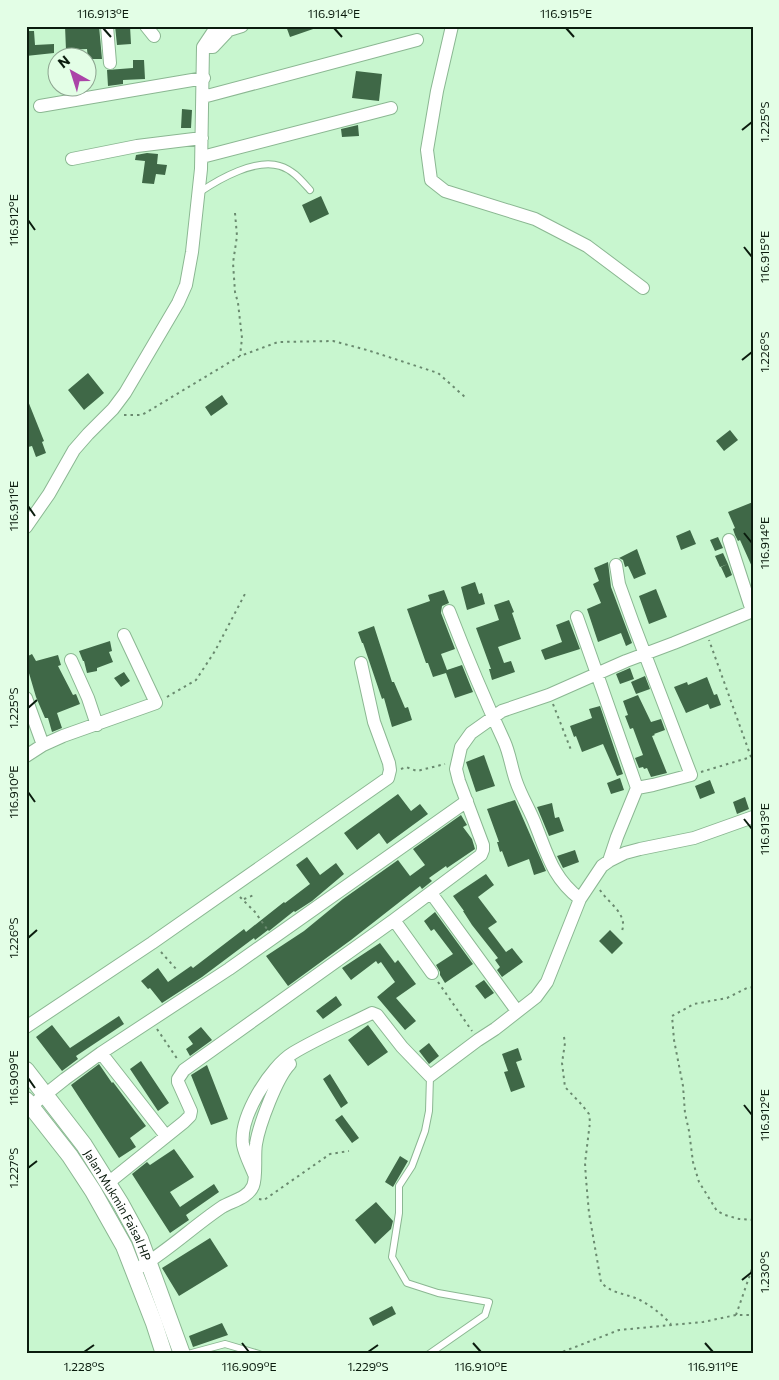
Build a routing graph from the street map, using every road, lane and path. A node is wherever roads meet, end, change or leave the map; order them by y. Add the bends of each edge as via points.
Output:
1 (107, 26) edge
2 (242, 26) edge
3 (452, 26) edge
4 (212, 28) edge
5 (417, 40) dead end
6 (203, 47) junction
7 (110, 63) dead end
8 (204, 78) junction
9 (203, 97) junction
10 (40, 106) dead end
11 (391, 108) dead end
12 (202, 138) junction
13 (202, 157) junction
14 (72, 159) dead end
15 (310, 190) dead end
16 (199, 193) junction
17 (235, 213) dead end
18 (643, 288) dead end
19 (240, 356) junction
20 (466, 398) dead end
21 (113, 409) junction
22 (26, 527) edge
23 (729, 540) dead end
24 (616, 565) dead end
25 (246, 592) dead end
26 (448, 611) dead end
27 (752, 611) edge
28 (577, 617) dead end
29 (706, 630) junction
30 (124, 635) dead end
31 (645, 654) junction
32 (71, 660) dead end
33 (361, 662) dead end
34 (598, 675) junction
35 (549, 695) junction
36 (26, 698) edge
37 (156, 703) junction
38 (493, 717) junction
39 (97, 725) junction
40 (43, 745) junction
41 (571, 750) dead end
42 (26, 756) edge
43 (458, 758) junction
44 (406, 768) dead end
45 (691, 775) junction
46 (637, 788) junction
47 (467, 801) junction
48 (753, 817) edge
49 (609, 861) junction
50 (591, 882) junction
51 (431, 893) junction
52 (254, 895) dead end
53 (580, 900) junction
54 (394, 920) junction
55 (621, 933) dead end
56 (273, 937) junction
57 (152, 943) junction
58 (177, 970) dead end
59 (432, 973) joint
60 (753, 987) edge
61 (518, 1011) junction
62 (151, 1020) junction
63 (26, 1027) edge
64 (564, 1037) dead end
65 (478, 1040) junction
66 (101, 1053) junction
67 (26, 1070) edge
68 (184, 1070) junction
69 (430, 1076) junction
70 (45, 1095) junction
71 (29, 1103) edge
72 (166, 1136) junction
73 (349, 1151) dead end
74 (108, 1183) junction
75 (244, 1196) junction
76 (753, 1220) edge
77 (148, 1262) junction
78 (753, 1266) edge
79 (134, 1271) junction
80 (736, 1315) junction
81 (753, 1315) edge
82 (671, 1324) junction
83 (164, 1354) edge
84 (182, 1354) edge
85 (188, 1354) edge
86 (259, 1354) edge
87 (428, 1354) edge
88 (557, 1354) edge

1 - 7 street
2 - 6 street via 229,30 212,48
3 - 18 street via 426,150 431,180 445,191 535,219 587,246
4 - 6 street
5 - 9 street
6 - 8 street
8 - 9 street
8 - 10 street
9 - 12 street
11 - 13 street
12 - 13 street
12 - 14 street
13 - 16 street
15 - 16 lane via 295,174 266,163 231,175
16 - 21 street via 186,285 140,370
17 - 19 path via 237,236 233,264 242,338
19 - 20 path via 278,342 333,341 438,373
19 - 21 path via 142,416 126,416
21 - 22 street via 74,450
23 - 27 street
24 - 31 street via 619,584
25 - 37 path via 216,651 196,680
26 - 38 street
27 - 29 street
28 - 34 street
29 - 31 street
29 - 45 path via 751,757
30 - 37 street
31 - 34 street
31 - 45 street
32 - 39 street
33 - 57 street via 374,722 389,763 388,778
34 - 35 street
34 - 46 street
35 - 38 street
35 - 41 path
36 - 40 street
37 - 39 street
38 - 43 street via 471,733 461,746
38 - 53 street via 548,860
39 - 40 street
40 - 42 street
43 - 44 path via 417,771
43 - 47 street via 456,769
45 - 46 street
46 - 49 street
47 - 51 street via 483,850 481,855
47 - 56 street
48 - 49 street via 694,838 640,848
49 - 50 street
50 - 53 street
50 - 55 path via 598,886 621,916
51 - 54 street
51 - 61 street
52 - 56 path via 244,899
53 - 61 street via 547,982 536,997
54 - 59 street
54 - 68 street
56 - 62 street
57 - 58 path
57 - 63 street
59 - 65 path
60 - 76 path via 727,998 683,1009 672,1016 672,1027 699,1182 717,1211
61 - 65 street
62 - 66 street
62 - 68 path
64 - 82 path via 562,1063 565,1088 589,1114 586,1179 601,1282 650,1305
65 - 69 street
66 - 70 street
66 - 72 street
67 - 70 street, Jalan Mukmin Faisal HP
68 - 72 street via 178,1082 191,1111 190,1116
69 - 75 street via 372,1012 292,1054 265,1084 245,1123 243,1143 254,1174 254,1184
69 - 87 lane via 429,1111 424,1131 412,1166 399,1186 399,1213 392,1257 407,1283 438,1294 489,1302 485,1315
70 - 71 street
70 - 74 street, Jalan Mukmin Faisal HP via 84,1145
71 - 79 street, Jalan Mukmin Faisal HP via 93,1191 124,1246
72 - 74 street
73 - 75 path via 330,1154 264,1200
74 - 77 street, Jalan Mukmin Faisal HP via 140,1239
75 - 77 street via 224,1206
77 - 79 street
77 - 84 street, Jalan Mukmin Faisal HP
78 - 80 path
79 - 83 street, Jalan Mukmin Faisal HP
80 - 81 path
80 - 82 path
82 - 88 path via 620,1330
85 - 86 lane via 225,1344

